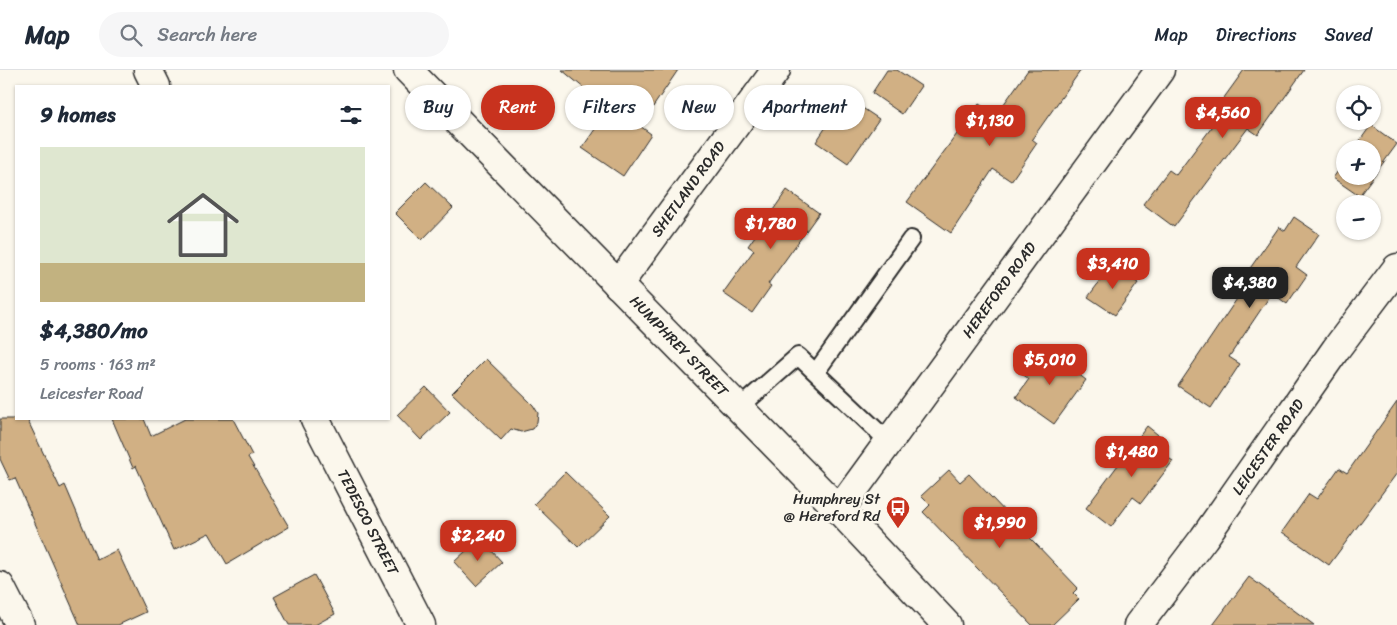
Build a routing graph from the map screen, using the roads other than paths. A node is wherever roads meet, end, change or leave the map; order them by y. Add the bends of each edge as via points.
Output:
1 (148, 70) edge
2 (408, 70) edge
3 (776, 70) edge
4 (1160, 70) edge
5 (156, 85) edge
6 (911, 239) dead end
7 (1397, 268) edge
8 (618, 285) junction
9 (816, 372) junction
10 (739, 408) junction
11 (316, 420) edge
12 (889, 442) junction
13 (839, 510) junction
14 (0, 586) edge
15 (20, 625) edge
16 (421, 625) edge
17 (947, 625) edge
18 (1138, 625) edge

1 - 5 street
2 - 8 street, HUMPHREY STREET
3 - 8 street, SHETLAND ROAD
4 - 12 street, HEREFORD ROAD
6 - 9 lane
7 - 18 street, LEICESTER ROAD
8 - 10 street, HUMPHREY STREET
9 - 10 lane via 798,356
9 - 12 lane
10 - 13 street, HUMPHREY STREET
11 - 16 street, TEDESCO STREET
12 - 13 street, HEREFORD ROAD
13 - 17 street, HUMPHREY STREET
14 - 15 street

